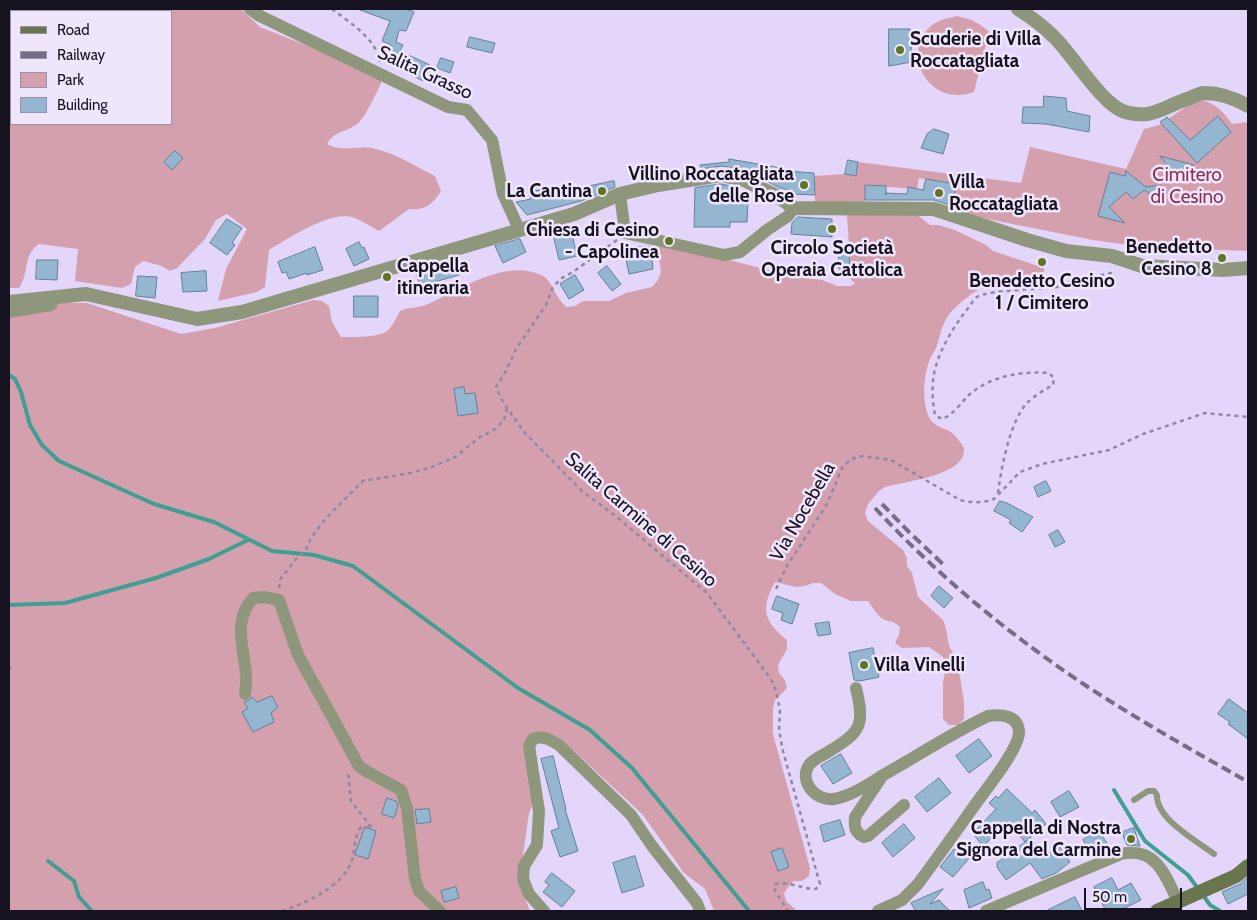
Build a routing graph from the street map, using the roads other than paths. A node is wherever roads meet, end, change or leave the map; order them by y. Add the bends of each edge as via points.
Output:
1 (250, 9) edge
2 (1018, 9) edge
3 (1248, 106) edge
4 (620, 194) junction
5 (794, 208) junction
6 (519, 229) junction
7 (1248, 268) edge
8 (54, 298) junction
9 (9, 302) edge
10 (9, 312) edge
11 (856, 688) dead end
12 (245, 694) dead end
13 (883, 776) junction
14 (1134, 800) dead end
15 (904, 805) dead end
16 (1214, 854) dead end
17 (1248, 866) edge
18 (1178, 902) junction
19 (440, 911) edge
20 (544, 911) edge
21 (700, 911) edge
22 (878, 911) edge
23 (986, 911) edge
24 (1158, 911) edge

1 - 6 street, Salita Grasso via 448,107 467,110 492,140 503,194
2 - 3 street via 1055,38 1106,99 1122,111 1152,114 1203,93 1237,100
4 - 5 street via 721,174 742,179
4 - 5 street via 625,233 724,255 740,252
4 - 6 street via 574,214
5 - 7 street via 934,208 1027,240 1066,250 1112,256 1142,266
6 - 8 street via 242,312 197,319 86,294
8 - 9 street
8 - 10 street via 51,305
11 - 13 street via 861,710 857,727 848,740 808,766 808,786 812,793 830,800
12 - 19 street via 246,675 240,633 244,614 253,598 279,600 298,655 359,766 401,790 407,808 415,879 419,891
13 - 15 street via 855,817 856,831 868,836
13 - 22 street via 988,716 1006,716 1018,725 1016,742 1002,766 918,884 902,900
14 - 16 lane via 1154,791 1157,803 1167,818
17 - 18 main road via 1236,876
18 - 23 street via 1154,860 1133,852 1121,854
18 - 24 main road
20 - 21 street via 529,894 523,879 524,866 538,845 539,811 529,746 533,738 539,737 559,745 631,815

